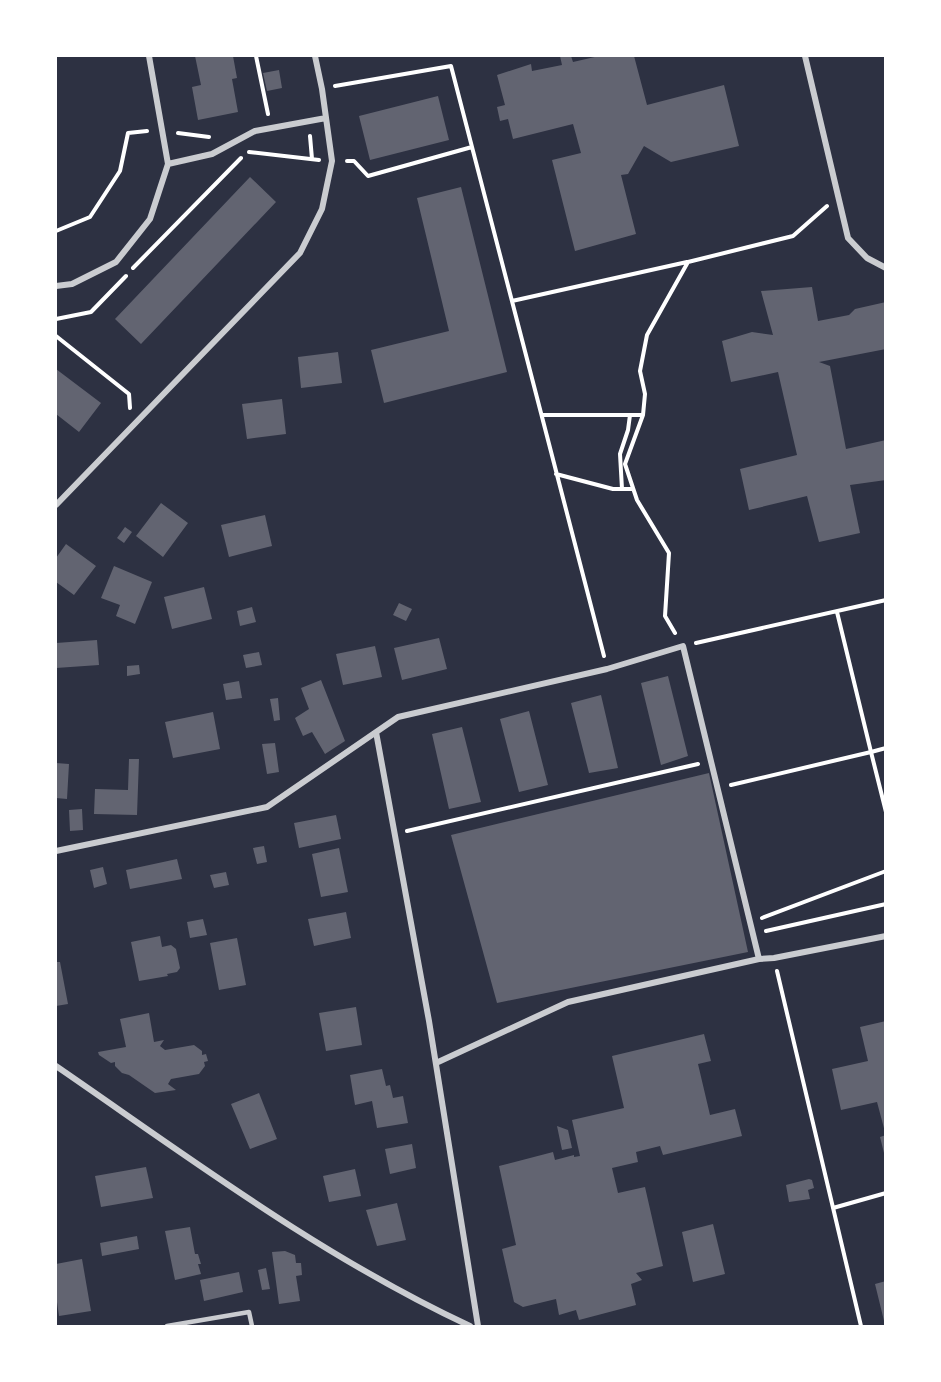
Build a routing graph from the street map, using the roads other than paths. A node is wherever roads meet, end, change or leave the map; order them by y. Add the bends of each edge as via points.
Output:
1 (150, 56) edge
2 (315, 56) edge
3 (805, 56) edge
4 (327, 118) junction
5 (168, 164) junction
6 (885, 268) edge
7 (56, 286) edge
8 (56, 505) edge
9 (376, 732) junction
10 (56, 851) edge
11 (885, 936) edge
12 (759, 959) junction
13 (435, 1063) junction
14 (56, 1066) edge
15 (167, 1326) edge
16 (252, 1326) edge
17 (470, 1326) edge
18 (478, 1326) edge

1 - 5 street
2 - 4 street
3 - 6 street via 848,238 867,258
4 - 5 street via 255,131 212,154
4 - 8 street via 332,161 322,209 300,253
5 - 7 street via 150,219 116,262 72,284
9 - 10 street via 267,807
9 - 12 street via 398,717 608,669 683,646
9 - 13 street
11 - 12 street
12 - 13 street via 568,1002
13 - 18 street
14 - 17 street via 284,1222 419,1303
15 - 16 lane via 249,1312

